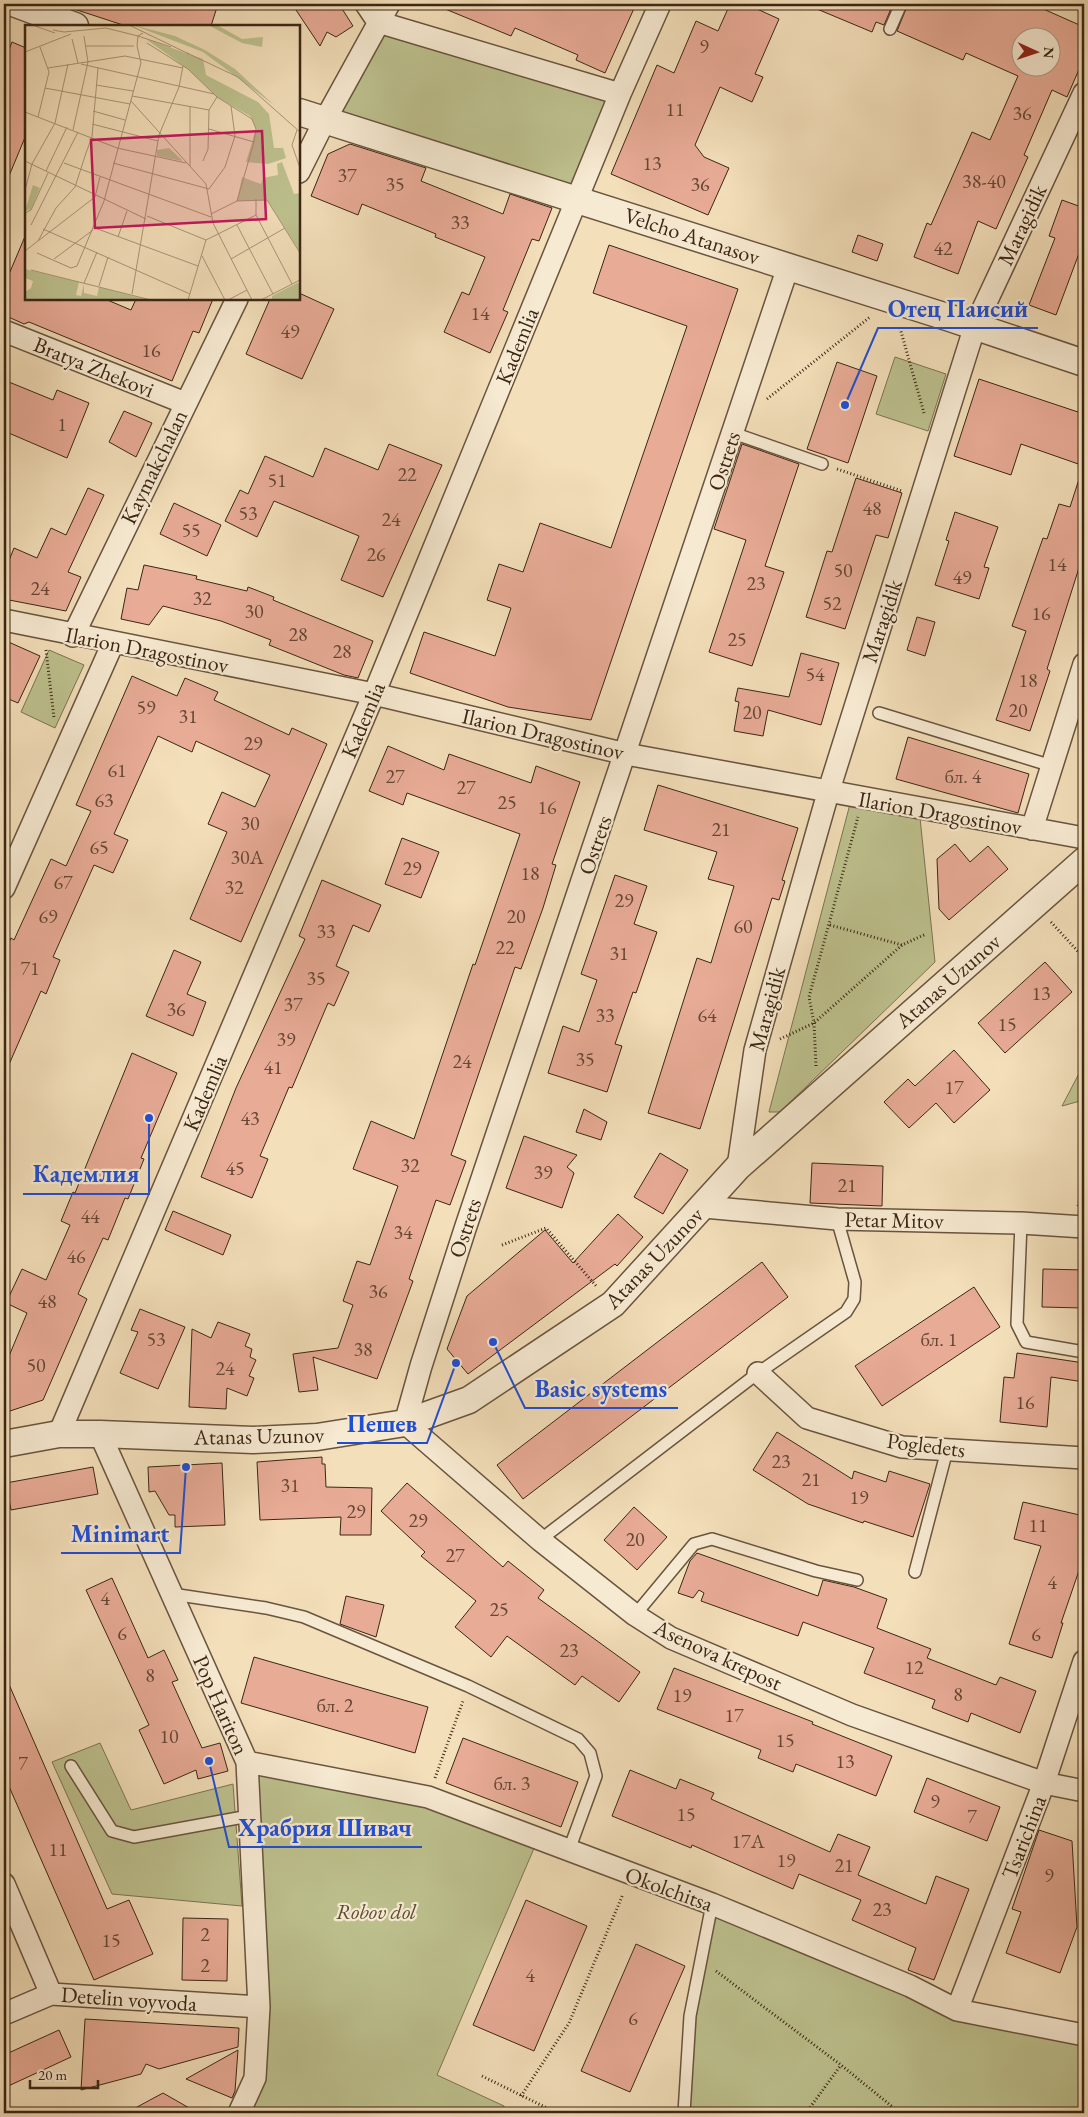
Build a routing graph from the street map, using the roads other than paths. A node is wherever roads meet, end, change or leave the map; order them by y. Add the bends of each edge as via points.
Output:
1 (16, 4) edge
2 (366, 4) edge
3 (660, 4) edge
4 (901, 4) edge
5 (383, 13) edge
6 (72, 25) edge
7 (890, 29) dead end
8 (1084, 93) edge
9 (620, 94) junction
10 (300, 112) edge
11 (324, 122) junction
12 (300, 170) edge
13 (577, 200) junction
14 (788, 267) junction
15 (236, 300) edge
16 (975, 326) junction
17 (4, 331) edge
18 (1084, 363) edge
19 (185, 403) junction
20 (734, 429) junction
21 (822, 464) road end
22 (4, 620) edge
23 (73, 636) junction
24 (113, 643) junction
25 (1084, 664) edge
26 (374, 694) junction
27 (879, 713) dead end
28 (626, 754) junction
29 (1052, 766) junction
30 (828, 793) junction
31 (1032, 829) junction
32 (1084, 838) edge
33 (1084, 861) edge
34 (4, 888) edge
35 (738, 1167) junction
36 (704, 1207) junction
37 (838, 1219) junction
38 (1021, 1223) junction
39 (1084, 1227) edge
40 (1084, 1352) edge
41 (758, 1373) junction
42 (405, 1423) junction
43 (60, 1434) junction
44 (100, 1434) junction
45 (4, 1444) edge
46 (947, 1450) junction
47 (1084, 1458) edge
48 (540, 1540) junction
49 (915, 1572) dead end
50 (858, 1580) dead end
51 (172, 1594) junction
52 (635, 1615) junction
53 (1084, 1661) edge
54 (247, 1762) junction
55 (72, 1766) dead end
56 (1044, 1783) junction
57 (1084, 1791) edge
58 (249, 1816) junction
59 (569, 1850) junction
60 (4, 1884) edge
61 (712, 1904) junction
62 (50, 1994) junction
63 (259, 2007) junction
64 (957, 2010) junction
65 (4, 2014) edge
66 (1084, 2035) edge
67 (239, 2113) edge
68 (684, 2113) edge

1 - 6 street
2 - 5 street
3 - 9 street, Kademlia
4 - 7 lane
5 - 9 street
5 - 11 street
8 - 16 street, Maragidik
9 - 13 street, Kademlia
10 - 11 street, Velcho Atanasov
11 - 12 street
11 - 13 street, Velcho Atanasov
13 - 14 street, Velcho Atanasov
13 - 26 street, Kademlia
14 - 16 street, Velcho Atanasov
14 - 20 street, Ostrets
15 - 19 street, Kaymakchalan
16 - 18 street, Velcho Atanasov
16 - 30 street, Maragidik
17 - 19 street, Bratya Zhekovi
19 - 23 street, Kaymakchalan
20 - 21 lane
20 - 28 street, Ostrets
22 - 23 street, Ilarion Dragostinov
23 - 24 street, Ilarion Dragostinov
24 - 26 street, Ilarion Dragostinov
24 - 34 street
25 - 29 street
26 - 28 street, Ilarion Dragostinov
26 - 43 street, Kademlia
27 - 29 lane
28 - 30 street, Ilarion Dragostinov
28 - 42 street, Ostrets via 465,1229
29 - 31 street
30 - 31 street, Ilarion Dragostinov
30 - 35 street, Maragidik via 755,1050
31 - 32 street, Ilarion Dragostinov
33 - 35 street, Atanas Uzunov
35 - 36 street, Atanas Uzunov
36 - 37 street, Petar Mitov
36 - 42 street, Atanas Uzunov via 613,1304 469,1400
37 - 38 street, Petar Mitov
37 - 41 lane via 855,1282 854,1299 846,1312
38 - 39 street, Petar Mitov
38 - 40 lane via 1017,1324 1026,1342
41 - 46 street, Pogledets via 807,1418 902,1447
41 - 48 lane
42 - 44 street, Atanas Uzunov via 317,1437 253,1440
42 - 48 street, Asenova krepost
43 - 44 street, Atanas Uzunov
43 - 45 street, Atanas Uzunov
44 - 51 street, Pop Hariton
46 - 47 street, Pogledets
46 - 49 lane
48 - 52 street, Asenova krepost
50 - 52 lane via 712,1540 694,1544
51 - 54 street, Pop Hariton
51 - 59 lane via 304,1617 468,1686 578,1739 590,1753 596,1776
52 - 56 street, Asenova krepost via 671,1638 852,1715
53 - 56 street, Tsarichina
54 - 58 street, Pop Hariton
54 - 59 street, Okolchitsa via 428,1797
55 - 58 lane via 112,1831 134,1837
56 - 57 street, Asenova krepost
56 - 64 street, Tsarichina
58 - 63 street, Pop Hariton
59 - 61 street, Okolchitsa
60 - 62 street
61 - 64 street, Okolchitsa via 910,1986
61 - 68 lane via 690,2016
62 - 63 street, Detelin voyvoda
62 - 65 street, Detelin voyvoda
63 - 67 street, Pop Hariton via 255,2078
64 - 66 street, Okolchitsa

